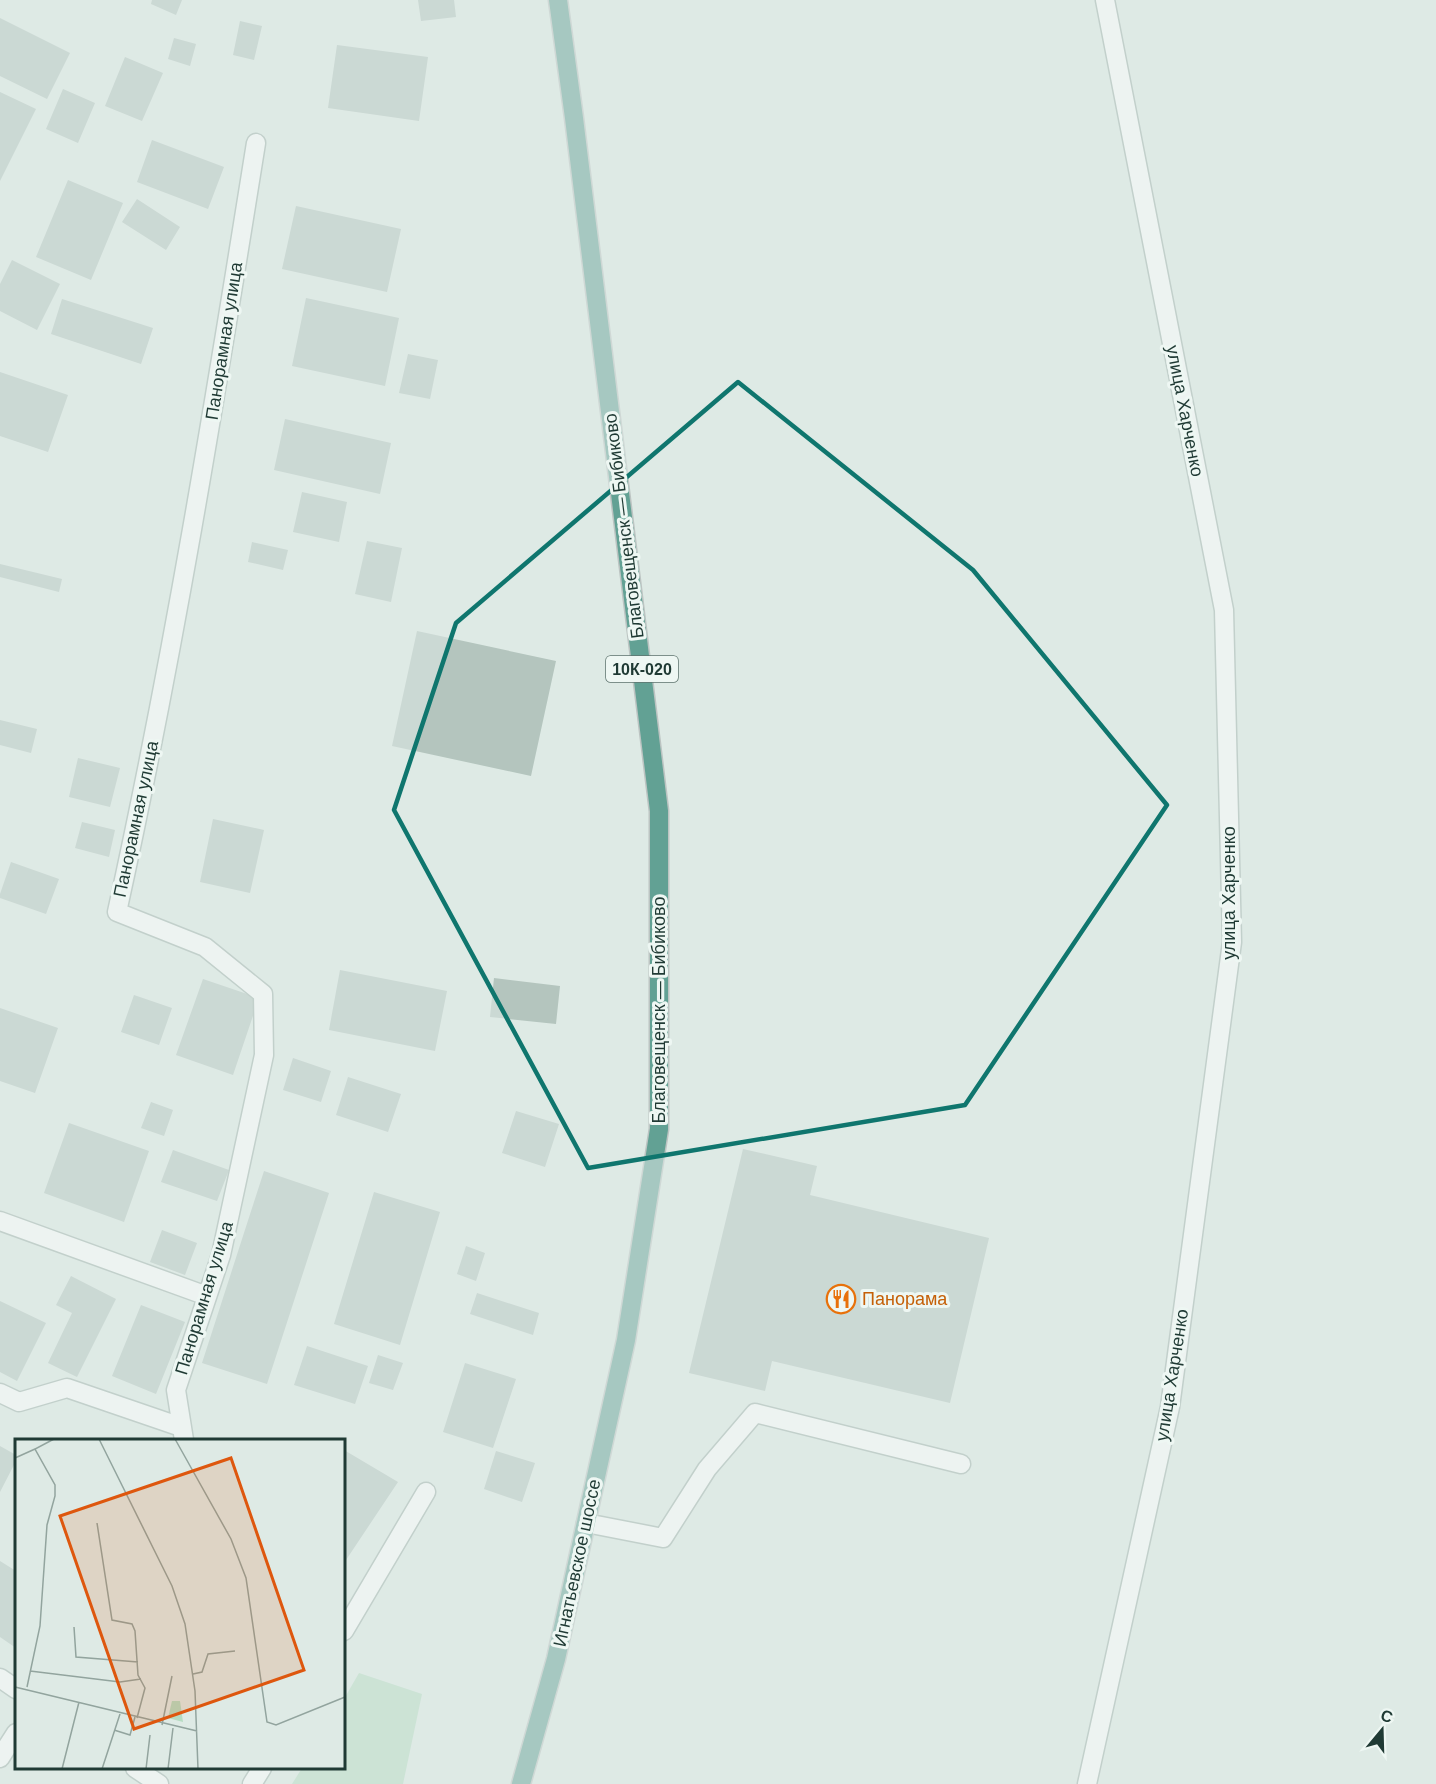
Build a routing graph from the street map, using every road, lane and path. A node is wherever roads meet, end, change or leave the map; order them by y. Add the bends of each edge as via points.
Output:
1 (558, 0) edge
2 (1105, 0) edge
3 (256, 143) dead end
4 (0, 1221) edge
5 (207, 1296) junction
6 (626, 1340) joint
7 (0, 1393) edge
8 (182, 1434) edge
9 (961, 1464) dead end
10 (426, 1492) dead end
11 (586, 1523) junction
12 (345, 1629) edge
13 (0, 1678) edge
14 (15, 1688) edge
15 (15, 1735) edge
16 (0, 1758) edge
17 (138, 1769) edge
18 (261, 1769) edge
19 (159, 1784) edge
20 (252, 1784) edge
21 (520, 1784) edge
22 (1088, 1784) edge

1 - 6 main road, Благовещенск — Бибиково / 10К-020 via 659,811 659,1129
2 - 22 street, улица Харченко via 1224,610 1232,942 1170,1407
3 - 5 street, Панорамная улица via 189,555 117,912 205,947 263,994 264,1055 221,1255
4 - 5 street
5 - 8 street, Панорамная улица via 176,1390
6 - 11 main road, Игнатьевское шоссе
7 - 8 street via 19,1402 67,1388
9 - 11 street via 755,1413 707,1469 663,1538
10 - 12 street
11 - 21 main road, Игнатьевское шоссе via 556,1659
13 - 14 street
15 - 16 street
17 - 19 street
18 - 20 street

